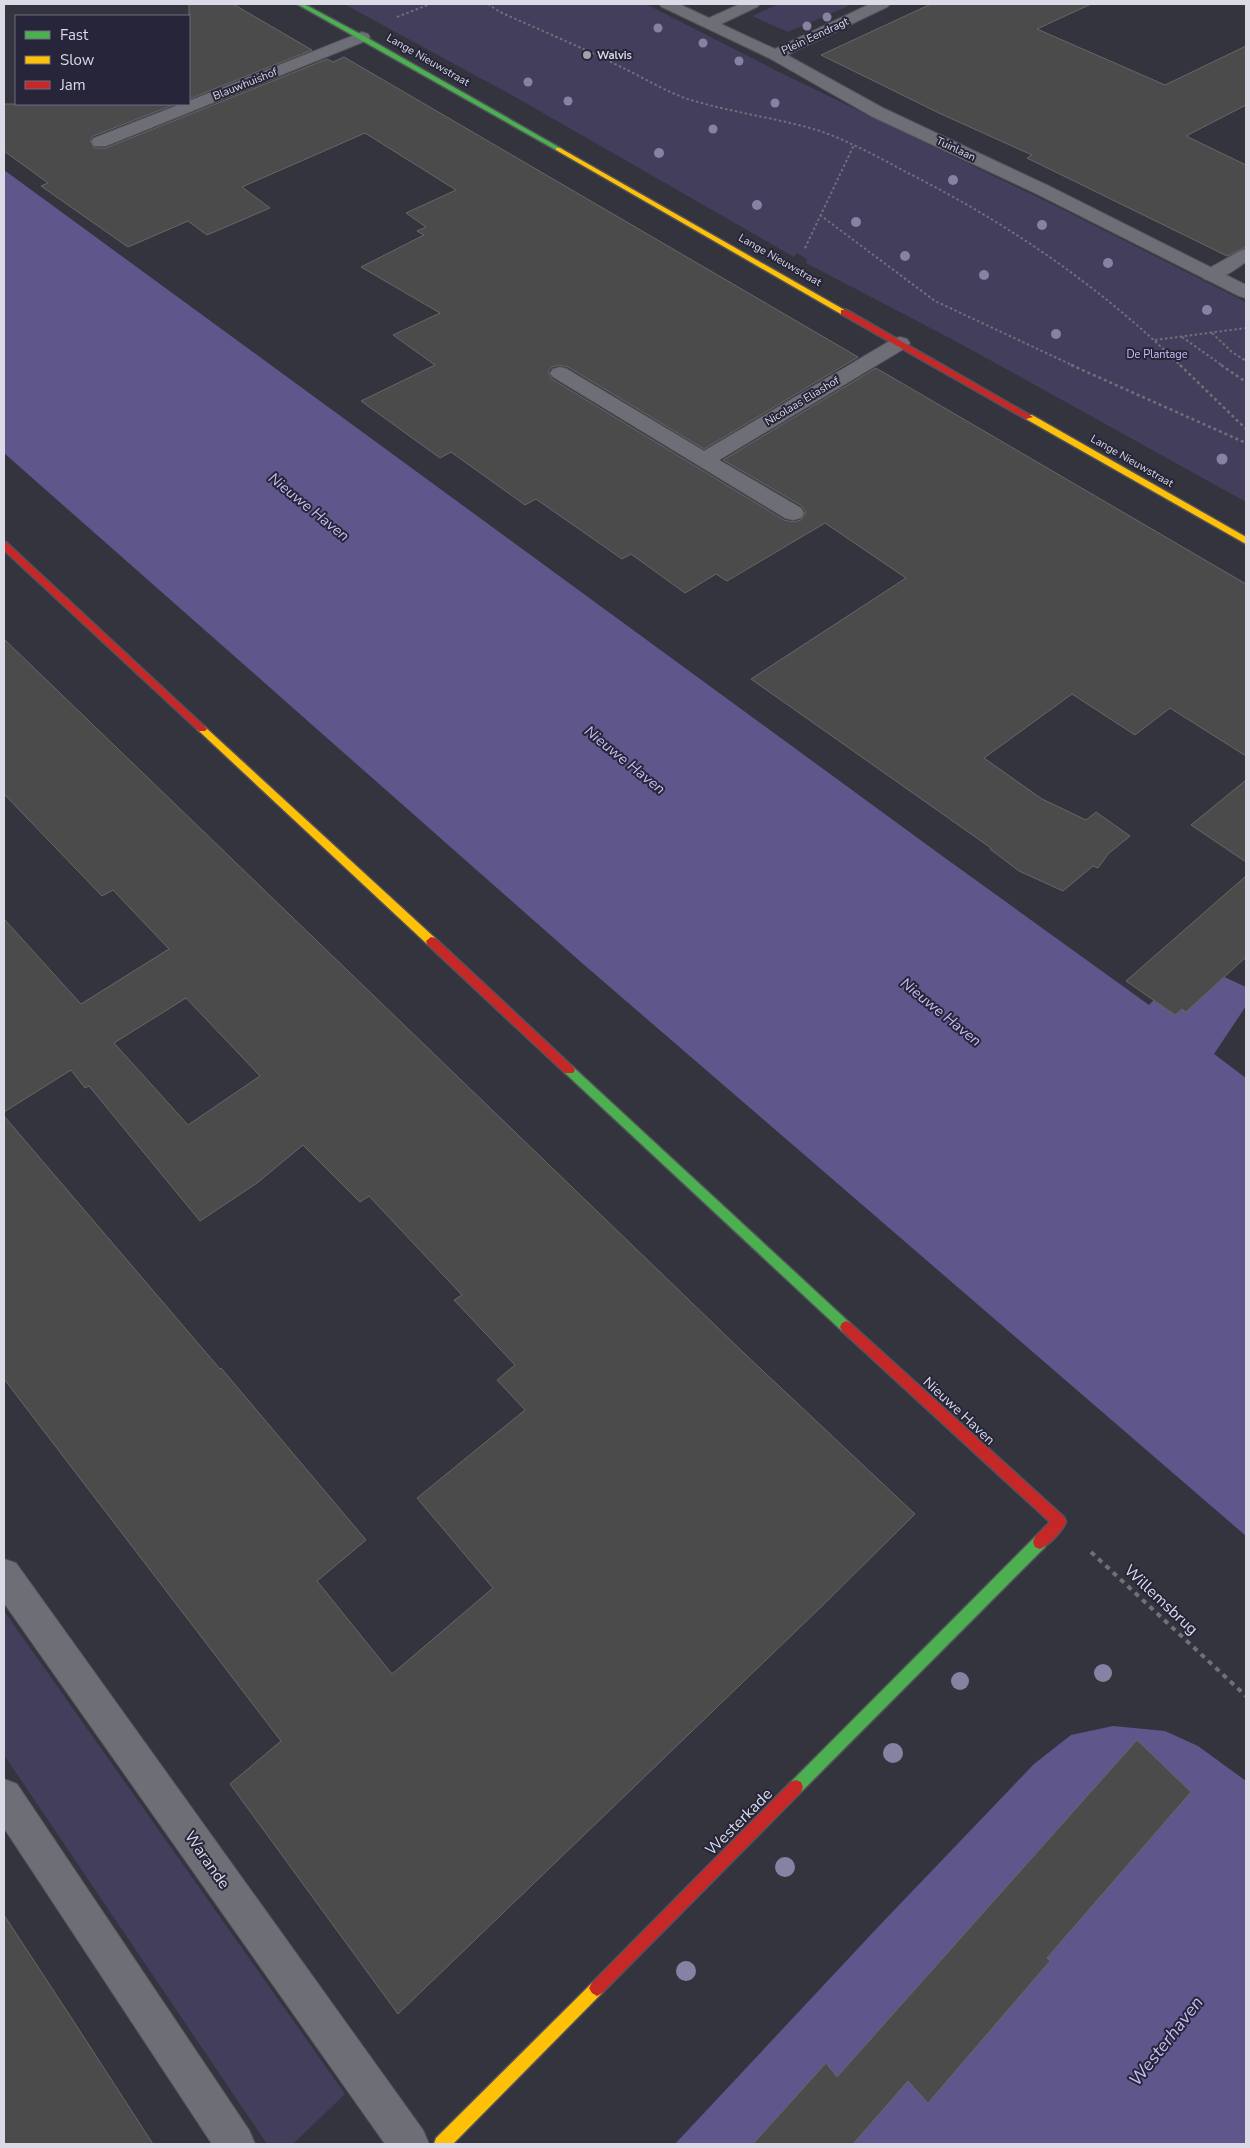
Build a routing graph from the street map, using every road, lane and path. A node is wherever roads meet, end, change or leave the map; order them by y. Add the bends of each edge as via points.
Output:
1 (300, 4) edge
2 (488, 4) edge
3 (667, 4) edge
4 (752, 4) edge
5 (882, 4) edge
6 (708, 24) junction
7 (362, 37) junction
8 (775, 55) junction
9 (100, 142) dead end
10 (854, 144) junction
11 (820, 215) junction
12 (1246, 255) edge
13 (1211, 274) junction
14 (790, 280) junction
15 (1246, 292) edge
16 (1246, 328) edge
17 (1212, 332) junction
18 (1182, 337) junction
19 (1155, 340) junction
20 (900, 343) junction
21 (1246, 361) edge
22 (560, 373) dead end
23 (1246, 382) edge
24 (1246, 429) edge
25 (1246, 444) edge
26 (705, 459) junction
27 (793, 513) dead end
28 (1246, 541) edge
29 (4, 545) edge
30 (1059, 1522) junction
31 (4, 1575) edge
32 (1246, 1696) edge
33 (4, 1797) edge
34 (235, 2144) edge
35 (409, 2144) edge
36 (442, 2144) edge

1 - 7 street, Lange Nieuwstraat
2 - 10 path via 690,100 778,119
3 - 6 street, Tuinlaan
4 - 6 street
5 - 8 street, Plein Eendragt
6 - 8 street, Tuinlaan
7 - 9 street, Blauwhuishof
7 - 14 street, Lange Nieuwstraat
8 - 13 street, Tuinlaan via 877,112
10 - 11 path
10 - 19 path via 1008,228 1078,276
11 - 14 path
11 - 25 path via 935,301
12 - 13 street
13 - 15 street, Tuinlaan
14 - 20 street, Lange Nieuwstraat
16 - 17 path
17 - 18 path
17 - 21 path
18 - 19 path
18 - 23 path
19 - 24 path
20 - 26 street, Nicolaas Eliashof
20 - 28 street, Lange Nieuwstraat
22 - 26 street
26 - 27 street
29 - 30 street, Nieuwe Haven
30 - 32 path, Willemsbrug
30 - 36 street, Westerkade
31 - 35 street, Warande
33 - 34 street

